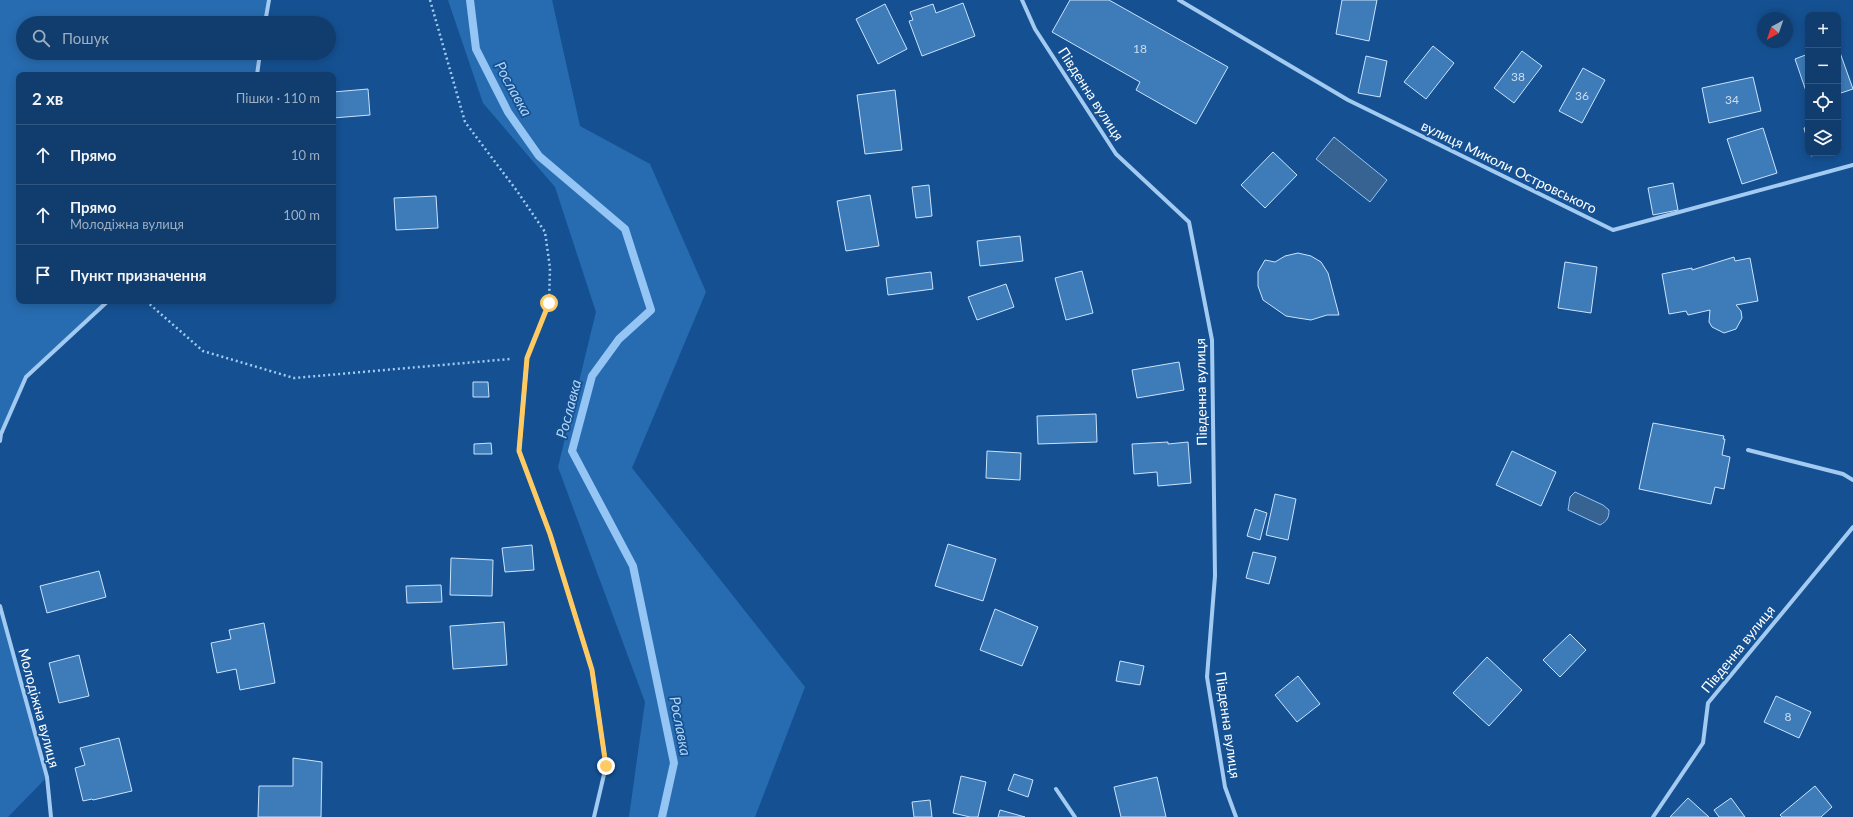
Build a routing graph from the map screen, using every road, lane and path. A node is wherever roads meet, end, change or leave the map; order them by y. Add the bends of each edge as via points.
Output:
1 (269, 0) edge
2 (430, 0) edge
3 (1022, 0) edge
4 (1179, 0) edge
5 (266, 16) edge
6 (259, 60) edge
7 (257, 72) edge
8 (1853, 165) edge
9 (105, 304) edge
10 (149, 304) edge
11 (527, 358) junction
12 (0, 441) edge
13 (1748, 450) dead end
14 (1853, 480) edge
15 (1853, 527) edge
16 (0, 606) edge
17 (1056, 789) dead end
18 (51, 817) edge
19 (594, 817) edge
20 (1075, 817) edge
21 (1236, 817) edge
22 (1653, 817) edge

1 - 5 street
2 - 11 path via 465,122 545,232 550,268 549,303
3 - 21 street, Південна вулиця via 1035,29 1116,154 1189,222 1212,340 1215,576 1207,676 1225,787
4 - 8 street, вулиця Миколи Островського via 1348,100 1612,230
6 - 7 street
9 - 12 street via 26,377
10 - 11 path via 203,351 294,378
11 - 19 street via 519,451 550,534 592,670 606,766
13 - 14 street via 1843,474
15 - 22 street, Південна вулиця via 1708,703 1703,744
16 - 18 street, Молодіжна вулиця via 47,777
17 - 20 street

